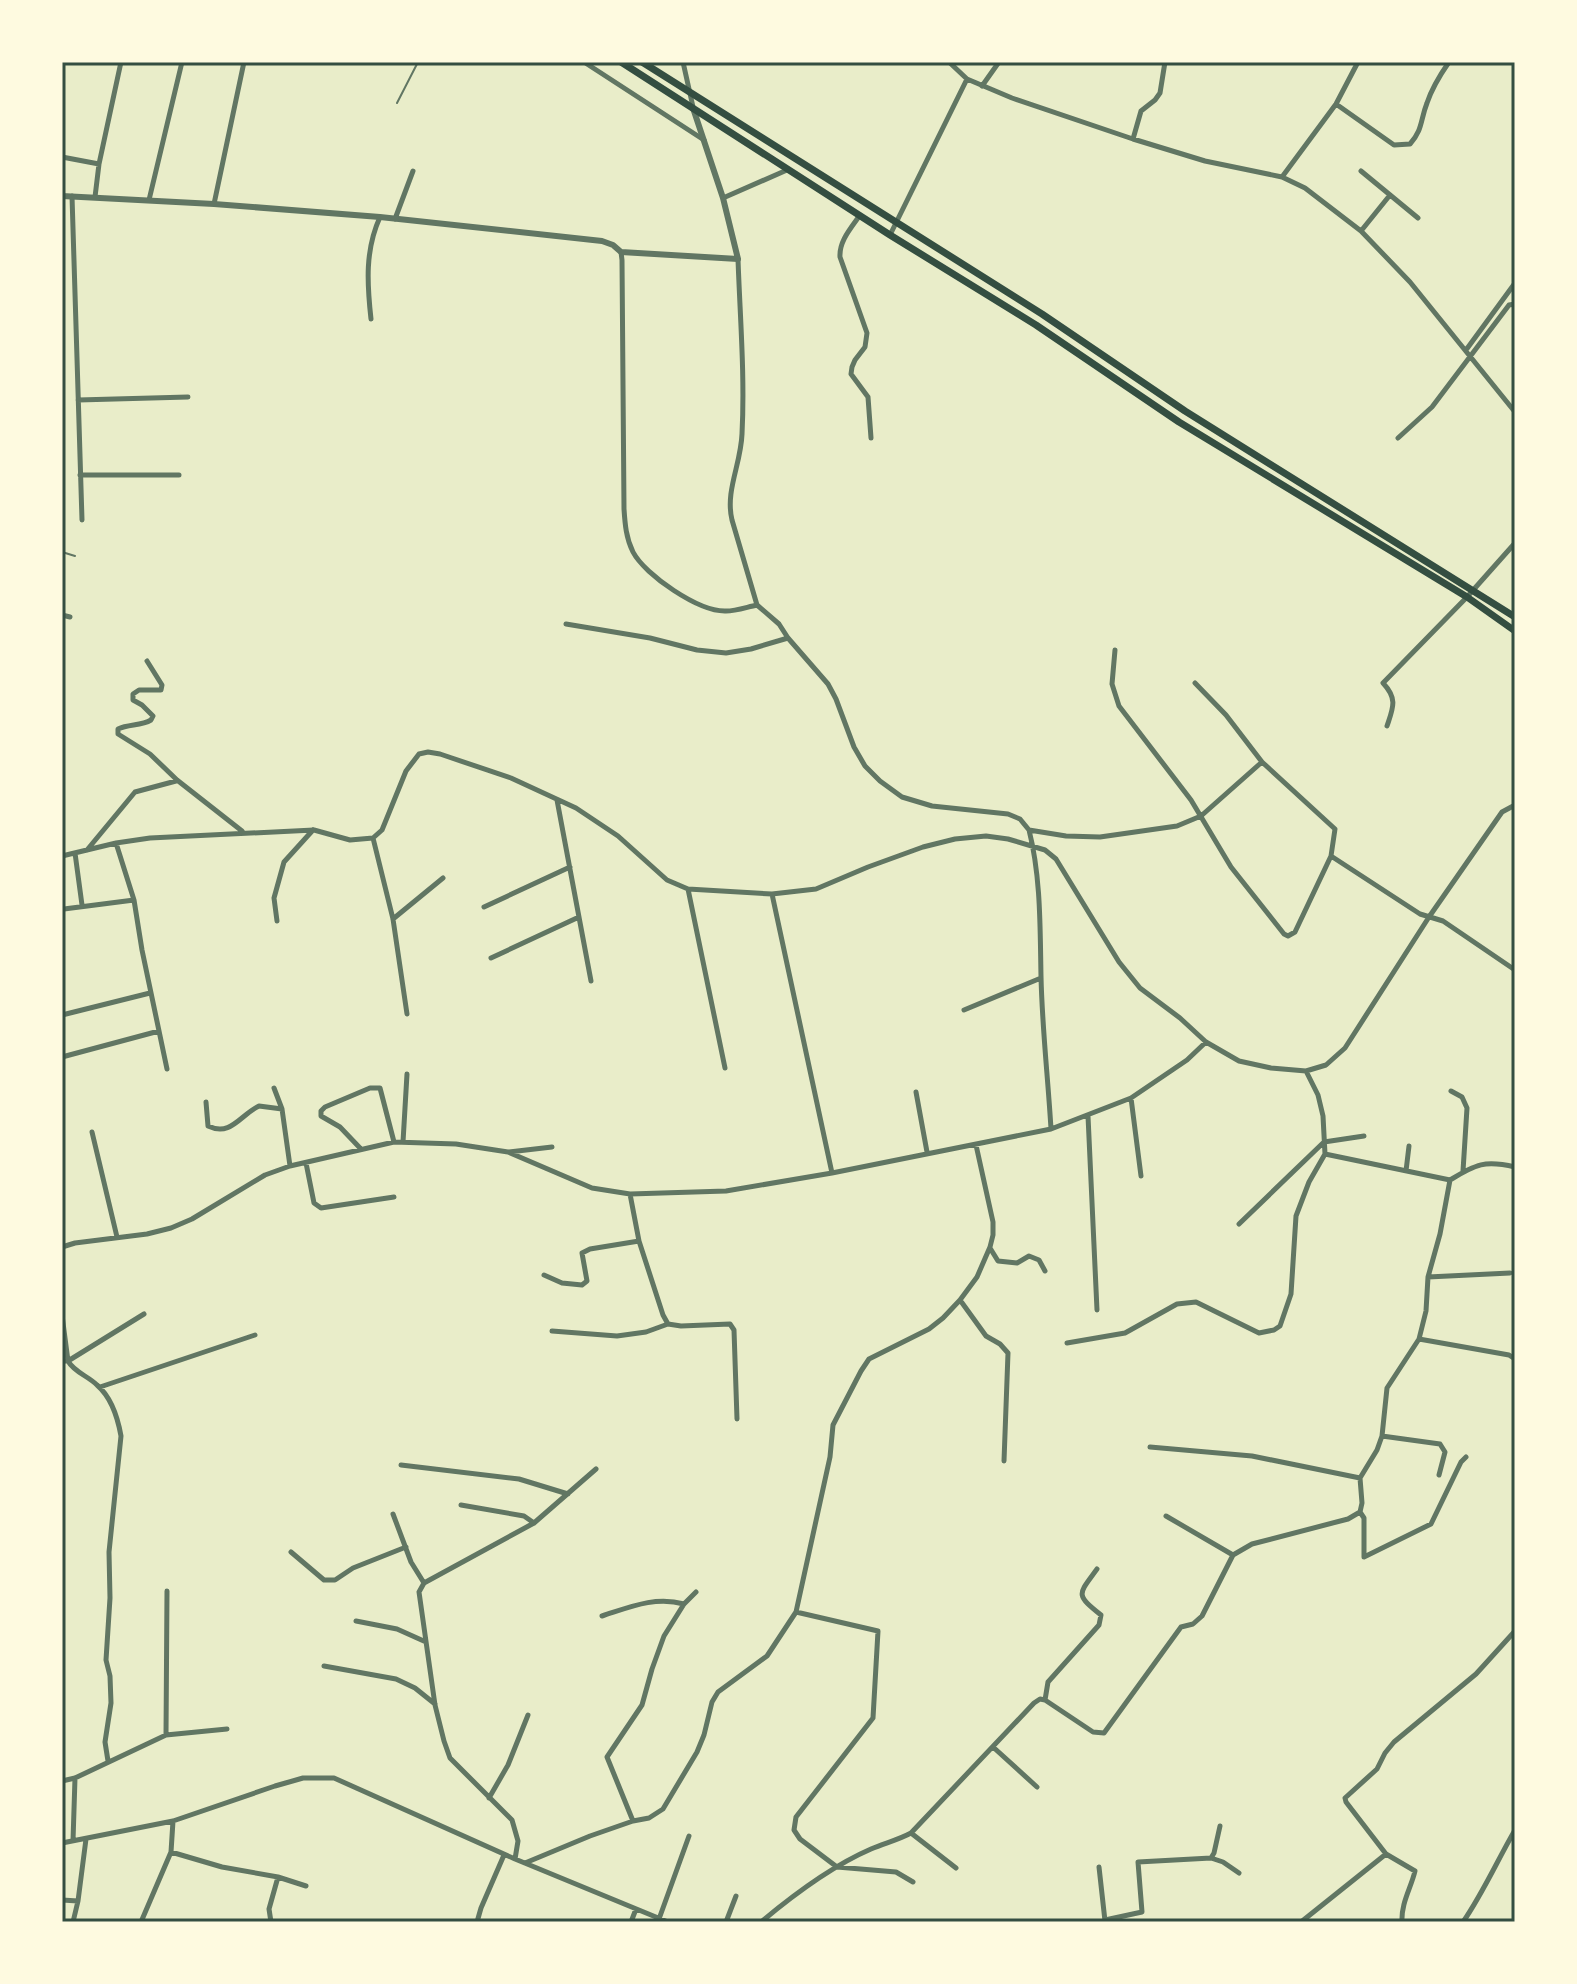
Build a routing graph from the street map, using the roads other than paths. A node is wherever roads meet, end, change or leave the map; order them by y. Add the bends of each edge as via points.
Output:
1 (121, 62) edge
2 (182, 62) edge
3 (244, 62) edge
4 (418, 62) edge
5 (584, 62) edge
6 (621, 62) edge
7 (642, 62) edge
8 (683, 62) edge
9 (949, 62) edge
10 (999, 62) edge
11 (1165, 62) edge
12 (1358, 62) edge
13 (1449, 62) edge
14 (967, 79) junction
15 (982, 86) junction
16 (689, 92) junction
17 (397, 103) dead end
18 (1336, 104) junction
19 (693, 108) junction
20 (1133, 139) junction
21 (705, 141) junction
22 (62, 157) edge
23 (99, 164) junction
24 (788, 170) junction
25 (413, 171) dead end
26 (1361, 171) dead end
27 (1282, 177) junction
28 (1390, 195) junction
29 (62, 196) edge
30 (72, 196) junction
31 (95, 197) junction
32 (723, 198) junction
33 (149, 200) junction
34 (214, 204) junction
35 (860, 215) junction
36 (380, 217) junction
37 (1418, 218) dead end
38 (395, 219) junction
39 (896, 224) junction
40 (1361, 231) junction
41 (890, 235) junction
42 (621, 252) junction
43 (738, 259) junction
44 (1515, 283) edge
45 (1515, 304) edge
46 (371, 319) dead end
47 (1466, 350) junction
48 (1471, 356) junction
49 (188, 397) dead end
50 (78, 400) junction
51 (1185, 411) junction
52 (1515, 412) edge
53 (1179, 422) junction
54 (871, 438) dead end
55 (1398, 438) dead end
56 (80, 475) junction
57 (179, 475) dead end
58 (82, 520) dead end
59 (1515, 543) edge
60 (62, 552) edge
61 (75, 556) dead end
62 (1473, 590) junction
63 (1467, 597) junction
64 (757, 605) junction
65 (62, 615) edge
66 (70, 617) dead end
67 (1515, 617) edge
68 (566, 624) dead end
69 (1515, 631) edge
70 (788, 638) junction
71 (1115, 650) dead end
72 (147, 661) dead end
73 (1195, 683) dead end
74 (1387, 726) dead end
75 (1262, 762) junction
76 (177, 780) junction
77 (557, 799) junction
78 (1515, 805) edge
79 (1201, 816) junction
80 (314, 830) junction
81 (1029, 830) junction
82 (244, 832) junction
83 (373, 838) junction
84 (116, 843) junction
85 (1033, 846) junction
86 (87, 850) junction
87 (75, 853) junction
88 (62, 856) edge
89 (1331, 856) junction
90 (570, 867) junction
91 (443, 878) dead end
92 (688, 889) junction
93 (772, 894) junction
94 (134, 900) junction
95 (82, 905) junction
96 (484, 907) dead end
97 (64, 909) dead end
98 (579, 917) junction
99 (1429, 917) junction
100 (393, 919) junction
101 (277, 921) dead end
102 (491, 958) dead end
103 (1515, 970) edge
104 (1041, 978) junction
105 (591, 981) dead end
106 (150, 993) junction
107 (964, 1010) dead end
108 (407, 1014) dead end
109 (62, 1015) edge
110 (159, 1031) junction
111 (1206, 1042) junction
112 (62, 1057) edge
113 (725, 1068) dead end
114 (167, 1069) dead end
115 (1306, 1071) junction
116 (407, 1074) dead end
117 (274, 1088) dead end
118 (1451, 1091) dead end
119 (916, 1092) dead end
120 (1131, 1098) junction
121 (206, 1102) dead end
122 (282, 1109) junction
123 (1088, 1116) junction
124 (1051, 1129) junction
125 (92, 1132) dead end
126 (1364, 1136) dead end
127 (394, 1142) junction
128 (403, 1142) junction
129 (1324, 1142) junction
130 (976, 1145) junction
131 (1409, 1146) dead end
132 (552, 1147) dead end
133 (361, 1149) junction
134 (508, 1152) junction
135 (927, 1152) junction
136 (1325, 1154) junction
137 (306, 1163) junction
138 (290, 1166) junction
139 (1515, 1167) edge
140 (1406, 1171) junction
141 (1462, 1172) junction
142 (832, 1173) junction
143 (1141, 1176) dead end
144 (1450, 1180) junction
145 (630, 1194) junction
146 (394, 1197) dead end
147 (1239, 1224) dead end
148 (117, 1237) junction
149 (639, 1241) junction
150 (62, 1247) edge
151 (990, 1247) junction
152 (1045, 1271) dead end
153 (1510, 1273) dead end
154 (544, 1275) dead end
155 (1428, 1277) junction
156 (960, 1300) junction
157 (1097, 1310) dead end
158 (144, 1314) dead end
159 (62, 1315) edge
160 (668, 1324) junction
161 (552, 1331) dead end
162 (255, 1335) dead end
163 (1419, 1339) junction
164 (1067, 1343) dead end
165 (1515, 1359) edge
166 (65, 1361) edge
167 (100, 1387) junction
168 (737, 1419) dead end
169 (1382, 1436) junction
170 (1150, 1447) dead end
171 (1466, 1457) dead end
172 (1004, 1461) dead end
173 (401, 1465) dead end
174 (596, 1469) dead end
175 (1439, 1475) dead end
176 (1360, 1478) junction
177 (569, 1495) junction
178 (461, 1505) dead end
179 (1360, 1512) junction
180 (393, 1514) dead end
181 (1166, 1516) dead end
182 (534, 1523) junction
183 (406, 1547) junction
184 (291, 1552) dead end
185 (1233, 1555) junction
186 (1097, 1569) dead end
187 (424, 1583) junction
188 (167, 1591) dead end
189 (696, 1592) dead end
190 (684, 1604) junction
191 (796, 1612) junction
192 (602, 1616) dead end
193 (356, 1621) dead end
194 (1515, 1631) edge
195 (426, 1642) junction
196 (324, 1666) dead end
197 (1045, 1700) junction
198 (435, 1705) junction
199 (528, 1715) dead end
200 (227, 1729) dead end
201 (166, 1735) junction
202 (993, 1747) junction
203 (108, 1761) junction
204 (75, 1778) junction
205 (62, 1781) edge
206 (1037, 1787) dead end
207 (489, 1798) junction
208 (173, 1821) junction
209 (633, 1821) junction
210 (1220, 1826) dead end
211 (1515, 1830) edge
212 (911, 1833) junction
213 (689, 1836) dead end
214 (86, 1839) junction
215 (73, 1841) junction
216 (62, 1843) edge
217 (171, 1852) junction
218 (1386, 1854) junction
219 (504, 1855) junction
220 (1211, 1858) junction
221 (515, 1859) junction
222 (525, 1863) junction
223 (837, 1867) junction
224 (1099, 1867) dead end
225 (956, 1868) dead end
226 (1239, 1873) dead end
227 (278, 1877) junction
228 (913, 1882) dead end
229 (306, 1886) dead end
230 (736, 1896) dead end
231 (62, 1900) edge
232 (78, 1901) junction
233 (636, 1909) junction
234 (659, 1919) junction
235 (1105, 1921) edge
236 (73, 1922) edge
237 (141, 1922) edge
238 (271, 1922) edge
239 (477, 1922) edge
240 (631, 1922) edge
241 (668, 1922) edge
242 (726, 1922) edge
243 (761, 1922) edge
244 (1301, 1922) edge
245 (1402, 1922) edge
246 (1463, 1922) edge

1 - 23 street
2 - 33 street
3 - 34 street
4 - 17 lane
5 - 21 street
6 - 19 main road
7 - 16 main road
8 - 16 street
9 - 14 street
10 - 15 street
11 - 20 street via 1160,93 1141,111
12 - 18 street
13 - 18 street via 1425,106 1420,133 1410,144 1394,145
14 - 15 street
14 - 39 street
15 - 20 street
16 - 19 street
16 - 39 main road
18 - 27 street
19 - 21 street
19 - 24 main road
20 - 27 street
21 - 32 street
22 - 23 street
23 - 31 street
24 - 32 street
24 - 35 main road
25 - 38 street
26 - 28 street
27 - 40 street
28 - 37 street
28 - 40 street
29 - 30 street
30 - 31 street
30 - 50 street
31 - 33 street
32 - 43 street
33 - 34 street
34 - 36 street
35 - 41 main road
35 - 54 street via 842,242 840,257 867,333 851,374 868,397
36 - 38 street
36 - 46 street via 368,260
38 - 42 street via 602,241
39 - 41 street
39 - 51 main road
40 - 47 street
41 - 53 main road
42 - 43 street
42 - 64 street via 624,509 634,554 689,601 707,609
43 - 64 street via 742,439 728,506
44 - 47 street
45 - 48 street
47 - 48 street
48 - 52 street
48 - 55 street via 1432,407
49 - 50 street
50 - 56 street
51 - 53 main road
51 - 62 main road
53 - 63 main road
56 - 57 street
56 - 58 street
59 - 62 street
60 - 61 lane
62 - 63 street
62 - 67 main road
63 - 69 main road
63 - 74 street via 1383,683 1394,704
64 - 70 street
65 - 66 street
68 - 70 street via 726,653
70 - 81 street via 828,684 854,747 880,781 902,797 932,806 1008,814
71 - 79 street via 1112,684 1119,706
72 - 76 street via 161,690 139,690 133,700 153,716 145,724 118,729 118,734
73 - 75 street
75 - 79 street
75 - 89 street via 1335,829
76 - 82 street
76 - 86 street via 135,792
77 - 83 street via 428,752 419,754 406,771 382,830
77 - 90 street
77 - 92 street via 618,836 667,880
78 - 99 street via 1502,812
79 - 81 street via 1177,826 1100,837
79 - 89 street via 1231,867 1288,936 1295,932
80 - 82 street
80 - 83 street via 350,840
80 - 101 street via 284,862 274,898
81 - 85 street
82 - 84 street
83 - 100 street
84 - 86 street
84 - 94 street
85 - 93 street via 986,836 955,839 816,889
85 - 104 street
85 - 111 street via 1056,859 1140,988
86 - 87 street
87 - 88 street
87 - 95 street
89 - 99 street
90 - 96 street
90 - 98 street
91 - 100 street
92 - 93 street
92 - 113 street
93 - 142 street
94 - 95 street
94 - 106 street
95 - 97 street
98 - 102 street
98 - 105 street
99 - 103 street
99 - 115 street via 1345,1048 1326,1065
100 - 108 street
104 - 107 street
104 - 124 street
106 - 109 street
106 - 110 street
110 - 112 street
110 - 114 street
111 - 115 street via 1239,1061
111 - 120 street
115 - 129 street via 1318,1095
116 - 128 street
117 - 122 street
118 - 141 street via 1467,1108
119 - 135 street
120 - 123 street
120 - 143 street
121 - 122 street via 211,1128 227,1129 259,1106
122 - 138 street
123 - 124 street
123 - 157 street
124 - 130 street
125 - 148 street
126 - 129 street
127 - 128 street
127 - 133 street
127 - 133 street via 380,1088 370,1088 321,1111
128 - 134 street
129 - 136 street
129 - 147 street
130 - 135 street
130 - 151 street via 993,1222
131 - 140 street
132 - 134 street
133 - 137 street
134 - 145 street via 592,1188
135 - 142 street
136 - 140 street
136 - 164 street via 1296,1216 1291,1294 1280,1326 1259,1333 1196,1302 1177,1304 1125,1333
137 - 138 street
137 - 146 street via 314,1203 321,1208
138 - 148 street via 171,1228
139 - 141 street via 1481,1163
140 - 144 street
141 - 144 street
142 - 145 street via 726,1191
144 - 155 street
145 - 149 street
148 - 150 street
149 - 154 street via 582,1253 587,1281 582,1285
149 - 160 street
151 - 152 street via 998,1261 1017,1263 1029,1256
151 - 156 street
153 - 155 street
155 - 163 street
156 - 172 street via 986,1336 1008,1353
156 - 191 street via 929,1329 869,1359 861,1371 833,1425
158 - 166 street
159 - 166 street
160 - 161 street via 617,1336
160 - 168 street via 730,1324
162 - 167 street
163 - 165 street
163 - 169 street via 1387,1388
166 - 167 street
167 - 203 street via 118,1418 121,1436 110,1536
169 - 175 street via 1440,1444 1445,1452
169 - 176 street
170 - 176 street via 1252,1456
171 - 179 street via 1431,1524 1364,1557
173 - 177 street via 519,1479
174 - 177 street
176 - 179 street
177 - 182 street
178 - 182 street via 524,1516
179 - 185 street via 1252,1544
180 - 183 street
181 - 185 street
182 - 187 street
183 - 184 street via 329,1581
183 - 187 street
185 - 197 street via 1202,1616 1181,1627 1104,1733 1093,1732
186 - 197 street via 1082,1594 1101,1620 1048,1682
187 - 195 street via 419,1599
188 - 201 street
189 - 190 street
190 - 192 street via 653,1600
190 - 209 street via 664,1636 642,1705 607,1757
191 - 209 street via 767,1656 718,1692 697,1752 663,1809
191 - 223 street via 878,1631 873,1718 796,1817 794,1830 800,1839
193 - 195 street via 397,1629
194 - 218 street via 1476,1674 1394,1742 1377,1769 1345,1798
195 - 198 street
196 - 198 street via 396,1679
197 - 202 street via 1034,1703
198 - 207 street via 450,1758
199 - 207 street
200 - 201 street
201 - 203 street
202 - 206 street
202 - 212 street
203 - 204 street
204 - 205 street
204 - 215 street
207 - 221 street via 512,1820 518,1841
208 - 214 street
208 - 217 street
208 - 219 street via 303,1778 334,1778
209 - 222 street
210 - 220 street
211 - 246 street
212 - 223 street
212 - 225 street
213 - 234 street
214 - 215 street
214 - 232 street
215 - 216 street
217 - 227 street
217 - 237 street
218 - 244 street
218 - 245 street via 1415,1871
219 - 221 street
219 - 239 street
220 - 226 street
220 - 235 street via 1138,1862 1142,1912
221 - 222 street
222 - 233 street
223 - 228 street via 896,1872
223 - 243 street
224 - 235 street
227 - 229 street
227 - 238 street
230 - 242 street
231 - 232 street
232 - 236 street
233 - 234 street
233 - 240 street
234 - 241 street

